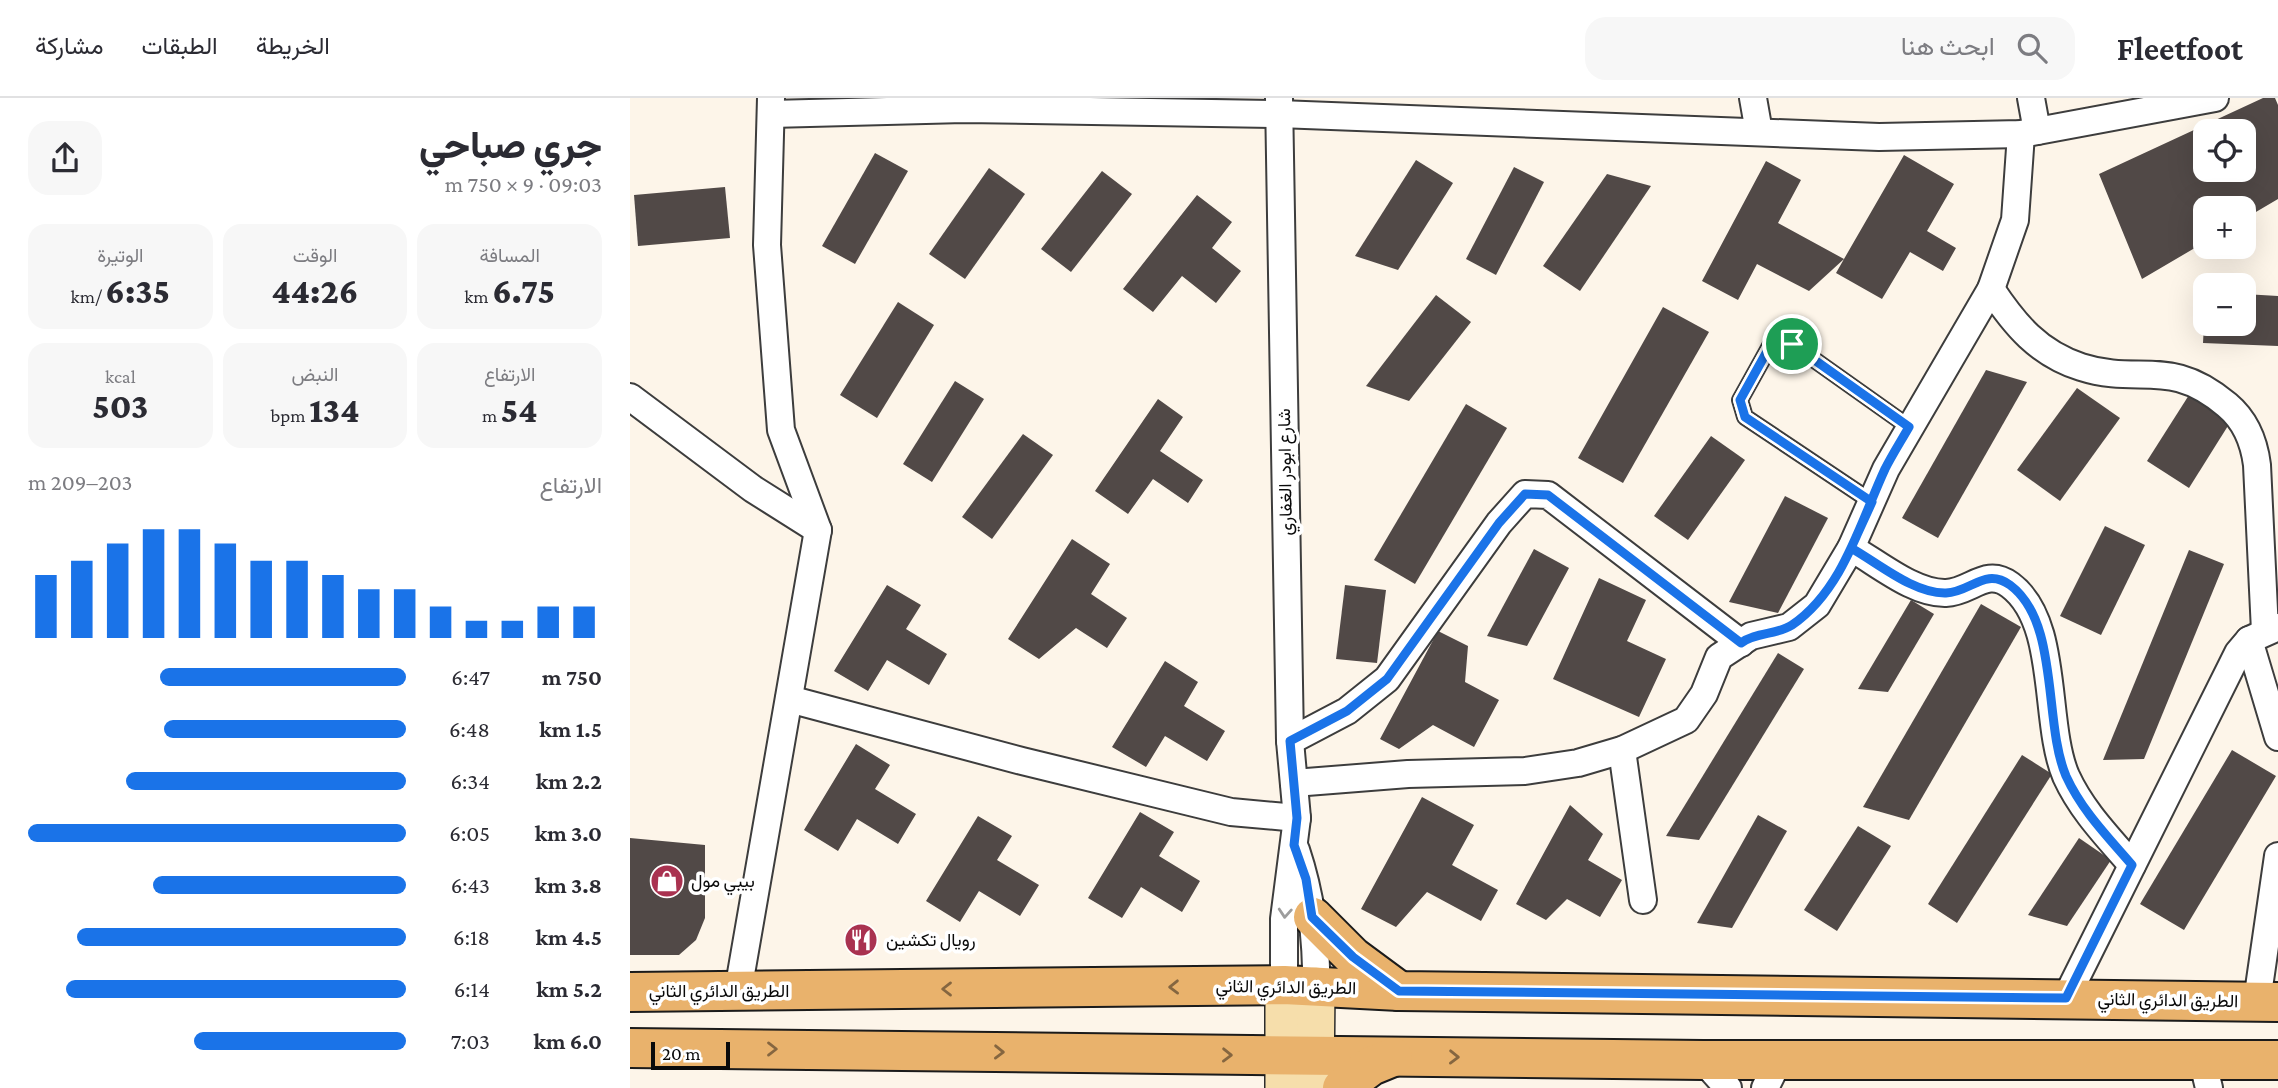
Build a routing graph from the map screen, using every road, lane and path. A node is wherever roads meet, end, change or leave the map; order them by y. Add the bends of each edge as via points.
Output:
1 (1753, 98) edge
2 (2031, 98) edge
3 (2216, 98) edge
4 (965, 104) edge
5 (771, 106) edge
6 (1279, 106) edge
7 (1759, 132) junction
8 (2029, 133) junction
9 (1991, 289) junction
10 (630, 397) edge
11 (1909, 427) junction
12 (1872, 502) junction
13 (818, 530) junction
14 (1851, 548) junction
15 (2264, 633) edge
16 (1741, 643) junction
17 (789, 699) junction
18 (2278, 737) edge
19 (1290, 741) junction
20 (1622, 750) junction
21 (1294, 783) junction
22 (1297, 818) junction
23 (1294, 845) junction
24 (2278, 856) edge
25 (2132, 865) junction
26 (1643, 900) dead end
27 (1312, 917) junction
28 (1300, 985) junction
29 (738, 991) junction
30 (1399, 991) junction
31 (630, 992) edge
32 (2066, 998) junction
33 (2267, 1002) edge
34 (630, 1048) edge
35 (1395, 1056) junction
36 (1703, 1060) junction
37 (2278, 1060) edge
38 (1299, 1072) edge
39 (1772, 1074) edge
40 (2206, 1074) edge
41 (1342, 1088) edge
42 (1728, 1088) edge

1 - 7 street
2 - 8 street
3 - 8 street
4 - 5 street
4 - 6 street
5 - 13 street via 767,245 781,430
6 - 7 street
6 - 19 street, شارع ابودر الغفاري
7 - 8 street via 1879,137
8 - 9 street via 2015,220
9 - 11 street
9 - 15 street via 2014,324 2053,355 2082,368 2191,380 2243,421 2257,465
10 - 13 street via 753,489
11 - 12 street
11 - 12 lane via 1792,344 1770,346 1740,400 1745,417
12 - 14 street
13 - 17 street
14 - 16 street via 1817,605 1789,628 1751,636
14 - 25 street via 1934,592 1948,593 1979,579 1994,578 2021,596 2039,633 2065,773 2095,824
15 - 18 street
15 - 25 street via 2238,653
16 - 19 street via 1548,495 1525,494 1499,523 1387,679 1347,711
16 - 20 street via 1719,657 1704,694 1686,720
17 - 22 street via 1231,812
17 - 29 street
19 - 21 street, شارع ابودر الغفاري
20 - 21 street via 1525,771
20 - 26 street
21 - 22 street, شارع ابودر الغفاري
22 - 23 street, شارع ابودر الغفاري
23 - 27 street, شارع ابودر الغفاري
23 -> 28 street, شارع ابودر الغفاري via 1284,919
24 - 33 street
25 - 32 street
27 - 28 street, شارع ابودر الغفاري via 1317,950
27 - 30 main road via 1353,957
28 -> 29 main road, الطريق الدائري الثاني
28 - 30 main road, الطريق الدائري الثاني
28 - 38 street, شارع ابودر الغفاري
29 - 31 main road, الطريق الدائري الثاني
30 - 32 main road, الطريق الدائري الثاني
32 - 33 main road, الطريق الدائري الثاني
34 -> 38 main road
35 -> 36 main road
35 - 38 main road
35 - 41 main road via 1371,1066
36 - 39 main road
36 - 42 street
37 - 40 main road
39 - 40 main road

